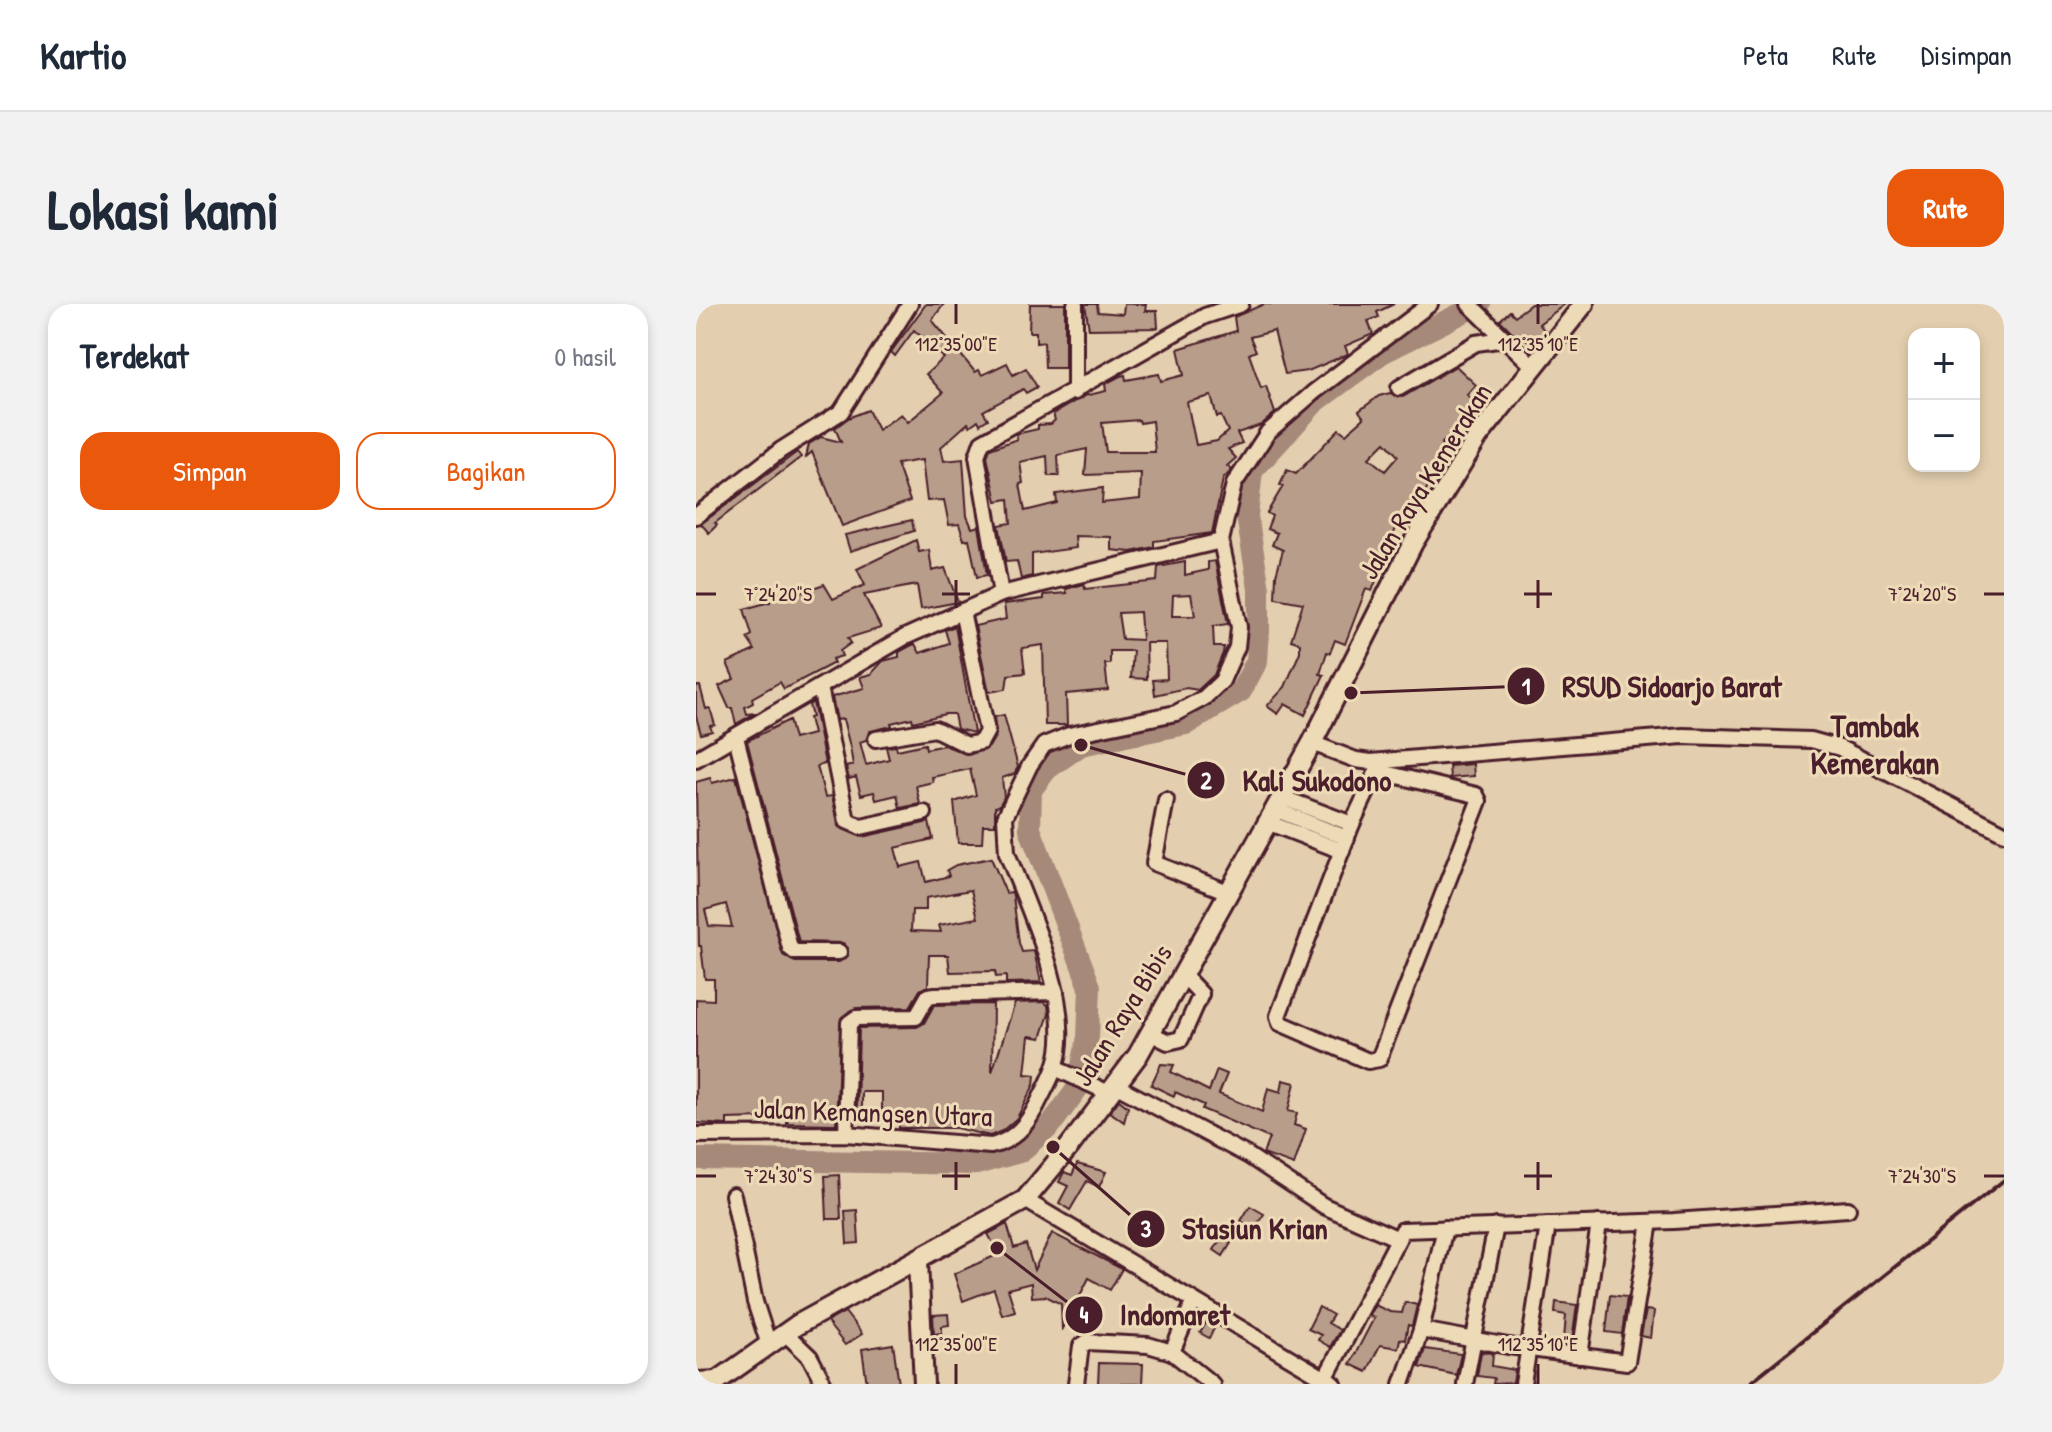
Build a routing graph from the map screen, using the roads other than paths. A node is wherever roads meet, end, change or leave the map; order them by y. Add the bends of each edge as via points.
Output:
1 (910, 304) edge
2 (1075, 304) edge
3 (1241, 304) edge
4 (1469, 304) edge
5 (1584, 304) edge
6 (1426, 305) edge
7 (1505, 339) junction
8 (1533, 366) junction
9 (1399, 388) dead end
10 (1075, 392) junction
11 (696, 516) edge
12 (1221, 541) junction
13 (1001, 594) junction
14 (962, 611) junction
15 (820, 687) junction
16 (736, 737) junction
17 (876, 739) dead end
18 (1312, 743) junction
19 (696, 759) edge
20 (1166, 800) dead end
21 (1274, 809) junction
22 (924, 813) dead end
23 (2004, 833) edge
24 (1347, 838) junction
25 (1228, 892) junction
26 (839, 952) dead end
27 (1182, 974) junction
28 (1056, 992) junction
29 (1150, 1033) junction
30 (1058, 1069) junction
31 (1112, 1089) junction
32 (846, 1134) junction
33 (696, 1135) edge
34 (733, 1195) dead end
35 (1025, 1200) junction
36 (1848, 1209) dead end
37 (1650, 1222) junction
38 (1599, 1223) junction
39 (1548, 1225) junction
40 (1496, 1226) junction
41 (1445, 1228) junction
42 (1396, 1238) junction
43 (918, 1261) junction
44 (1194, 1301) junction
45 (1421, 1330) junction
46 (785, 1333) junction
47 (1476, 1340) junction
48 (769, 1345) junction
49 (1527, 1349) junction
50 (1172, 1352) junction
51 (1580, 1356) junction
52 (696, 1380) edge
53 (716, 1381) edge
54 (1330, 1381) edge
55 (824, 1384) edge
56 (924, 1384) edge
57 (1076, 1384) edge
58 (1212, 1384) edge
59 (1402, 1384) edge
60 (1465, 1384) edge
61 (1523, 1384) edge

1 - 11 street via 841,412 781,450
2 - 10 street
3 - 10 street via 1205,316
4 - 7 street
5 - 8 main road, Jalan Raya Kemerakan
6 - 12 street via 1268,432 1234,484
7 - 8 street
7 - 9 street via 1476,343
8 - 18 main road, Jalan Raya Kemerakan via 1478,437 1413,543
10 - 13 street via 977,448
12 - 13 street
12 - 28 street, Jalan Kemangsen Utara via 1239,614 1237,647 1215,690 1176,713 1044,745 1009,806 1004,827 1007,853
13 - 14 street
14 - 15 street
14 - 17 street via 987,731 981,742 967,745 935,729
15 - 16 street
15 - 22 street via 847,821 861,827
16 - 19 street
16 - 26 street via 790,948
18 - 21 main road, Jalan Raya Bibis
18 - 23 street via 1371,762 1683,736 1811,740 1854,754
20 - 25 street via 1154,863
21 - 24 street
21 - 24 street
21 - 25 main road, Jalan Raya Bibis
24 - 24 street via 1278,1016 1280,1023 1376,1061 1479,801 1476,795 1377,771
25 - 27 main road, Jalan Raya Bibis
27 - 29 main road, Jalan Raya Bibis
27 - 29 street via 1201,994 1181,1039 1168,1042
28 - 30 street, Jalan Kemangsen Utara via 1062,1017
28 - 32 street via 935,995 928,996 916,1017 856,1018 849,1023
29 - 31 main road, Jalan Raya Bibis
30 - 31 street
30 - 32 street, Jalan Kemangsen Utara via 1031,1117 1004,1143
31 - 35 main road, Jalan Raya Bibis
31 - 42 street via 1249,1156 1324,1206
32 - 33 street, Jalan Kemangsen Utara
34 - 48 street
35 - 43 main road, Jalan Raya Bibis
35 - 44 street
36 - 37 street
37 - 38 street
37 - 51 street via 1628,1360
38 - 39 street
38 - 51 street
39 - 40 street
39 - 49 street
40 - 41 street
40 - 47 street
41 - 42 street via 1403,1230
41 - 45 street
42 - 54 street
43 - 46 main road, Jalan Raya Bibis
43 - 56 main road
44 - 50 street
44 - 54 street
45 - 47 street
45 - 59 street
46 - 48 main road, Jalan Raya Bibis
46 - 55 street via 810,1357
47 - 49 street
47 - 60 street
48 - 53 main road, Jalan Raya Bibis
49 - 51 street
49 - 61 street
50 - 57 street via 1148,1345 1087,1342 1081,1346
50 - 58 street
52 - 53 street

